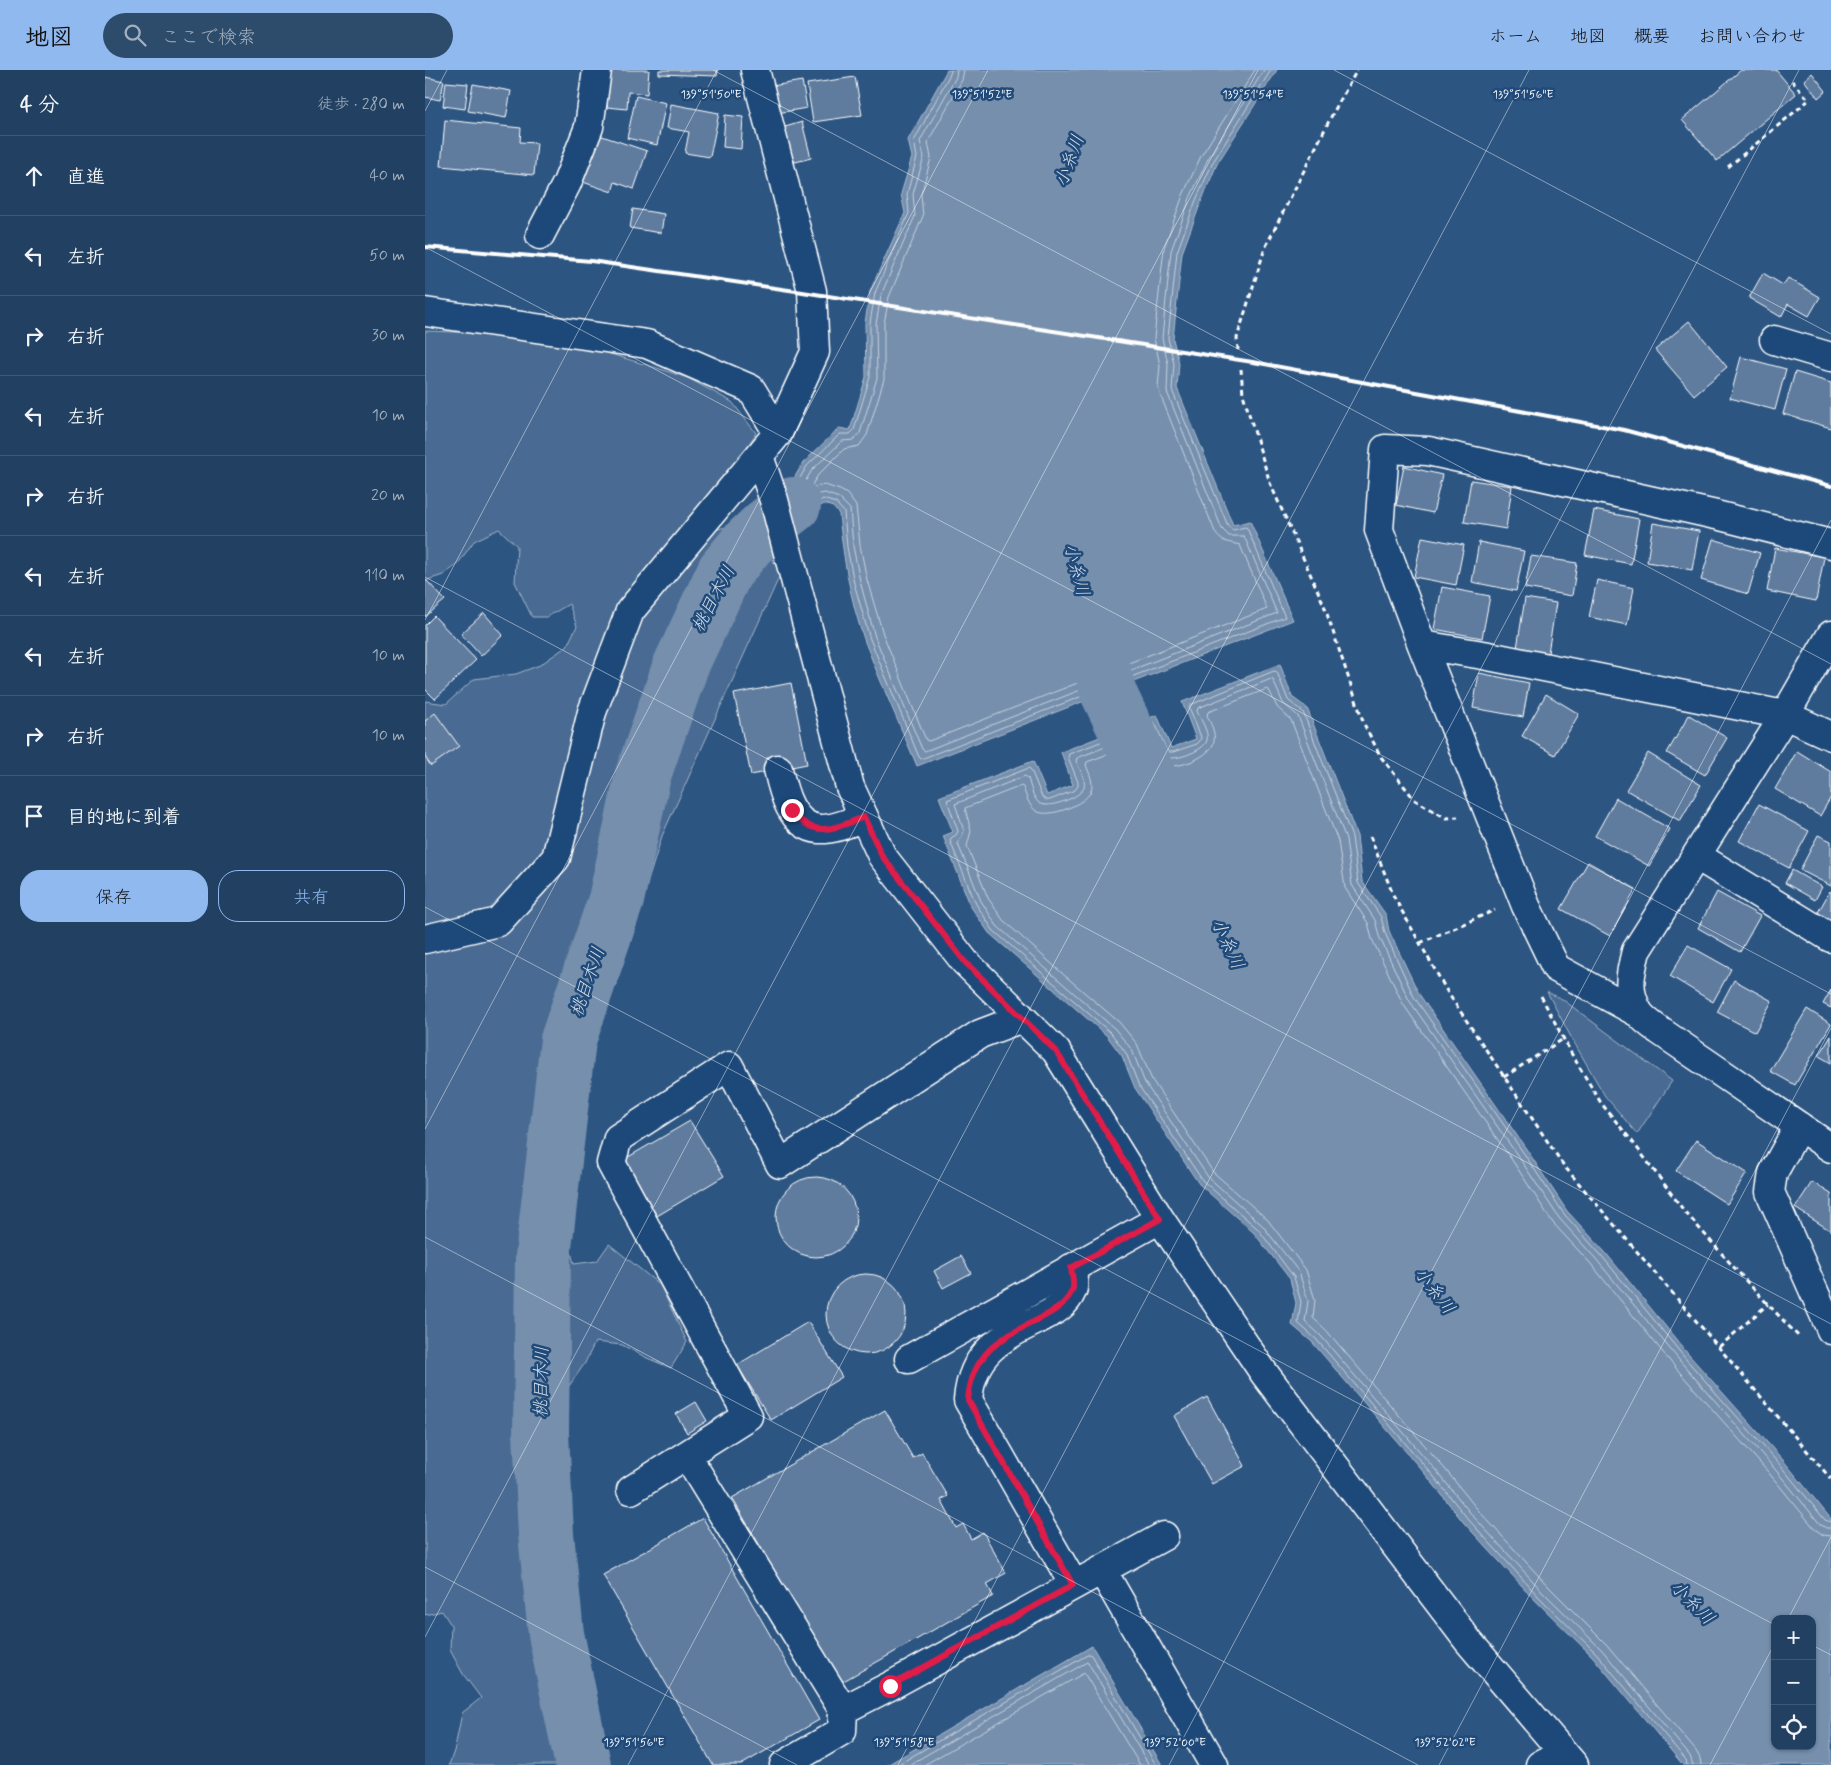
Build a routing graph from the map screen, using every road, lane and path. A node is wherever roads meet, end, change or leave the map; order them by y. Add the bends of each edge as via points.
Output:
1 (597, 70) edge
2 (755, 70) edge
3 (1357, 70) edge
4 (1792, 81) dead end
5 (1728, 167) dead end
6 (540, 235) dead end
7 (425, 312) edge
8 (1774, 340) dead end
9 (1238, 350) dead end
10 (1831, 357) edge
11 (1241, 369) dead end
12 (778, 433) junction
13 (759, 456) junction
14 (1831, 544) edge
15 (1831, 635) edge
16 (1422, 645) junction
17 (1785, 715) junction
18 (1831, 736) edge
19 (778, 769) dead end
20 (864, 817) junction
21 (1461, 817) dead end
22 (1371, 836) dead end
23 (1697, 856) junction
24 (1502, 906) dead end
25 (1831, 938) edge
26 (425, 939) edge
27 (1420, 943) junction
28 (1540, 994) dead end
29 (1640, 1014) junction
30 (1022, 1018) junction
31 (1563, 1039) junction
32 (1504, 1077) junction
33 (1799, 1126) junction
34 (1831, 1148) edge
35 (1160, 1219) junction
36 (1071, 1268) junction
37 (1768, 1304) junction
38 (1831, 1330) edge
39 (1801, 1339) dead end
40 (1719, 1347) junction
41 (909, 1359) dead end
42 (687, 1456) junction
43 (1831, 1479) edge
44 (631, 1490) dead end
45 (1164, 1536) dead end
46 (1102, 1570) junction
47 (1073, 1585) junction
48 (843, 1710) junction
49 (1559, 1761) edge
50 (784, 1765) edge
51 (1214, 1765) edge

1 - 6 street via 589,126 567,183
2 - 12 street via 812,291 815,352
3 - 9 path via 1265,248 1237,338
4 - 5 path via 1809,100
7 - 12 street via 647,344 751,389
8 - 10 street
11 - 21 path via 1243,394 1270,483 1325,605 1364,724 1381,757 1415,800 1447,818
12 - 13 street
13 - 20 street via 774,500 851,787
13 - 26 street via 630,611 592,712 556,858 498,922
14 - 16 street via 1716,515 1428,452 1385,449 1379,530
15 - 17 street
16 - 17 street
16 - 29 street via 1527,906 1556,968
17 - 18 street
17 - 23 street
19 - 20 street via 784,796 803,823 818,829 830,828
20 - 30 street via 882,856 965,962
22 - 27 path via 1394,896
23 - 25 street
23 - 29 street via 1636,952 1629,977
24 - 27 path
27 - 32 path via 1448,993
28 - 31 path
29 - 33 street
30 - 35 street via 1056,1051
30 - 42 street via 980,1034 780,1164 729,1066 618,1138 611,1163 748,1416
31 - 32 path
31 - 37 path via 1601,1103 1685,1212
32 - 40 path via 1564,1166
33 - 34 street
33 - 38 street via 1773,1173 1770,1192
35 - 36 street
35 - 49 street via 1270,1381
36 - 41 street
36 - 47 street via 1073,1289 1060,1308 1005,1336 985,1352 969,1382 968,1400
37 - 39 path
37 - 40 path
40 - 43 path
42 - 44 street
42 - 48 street
45 - 46 street
46 - 47 street
46 - 51 street
47 - 48 street
48 - 50 street via 842,1731

